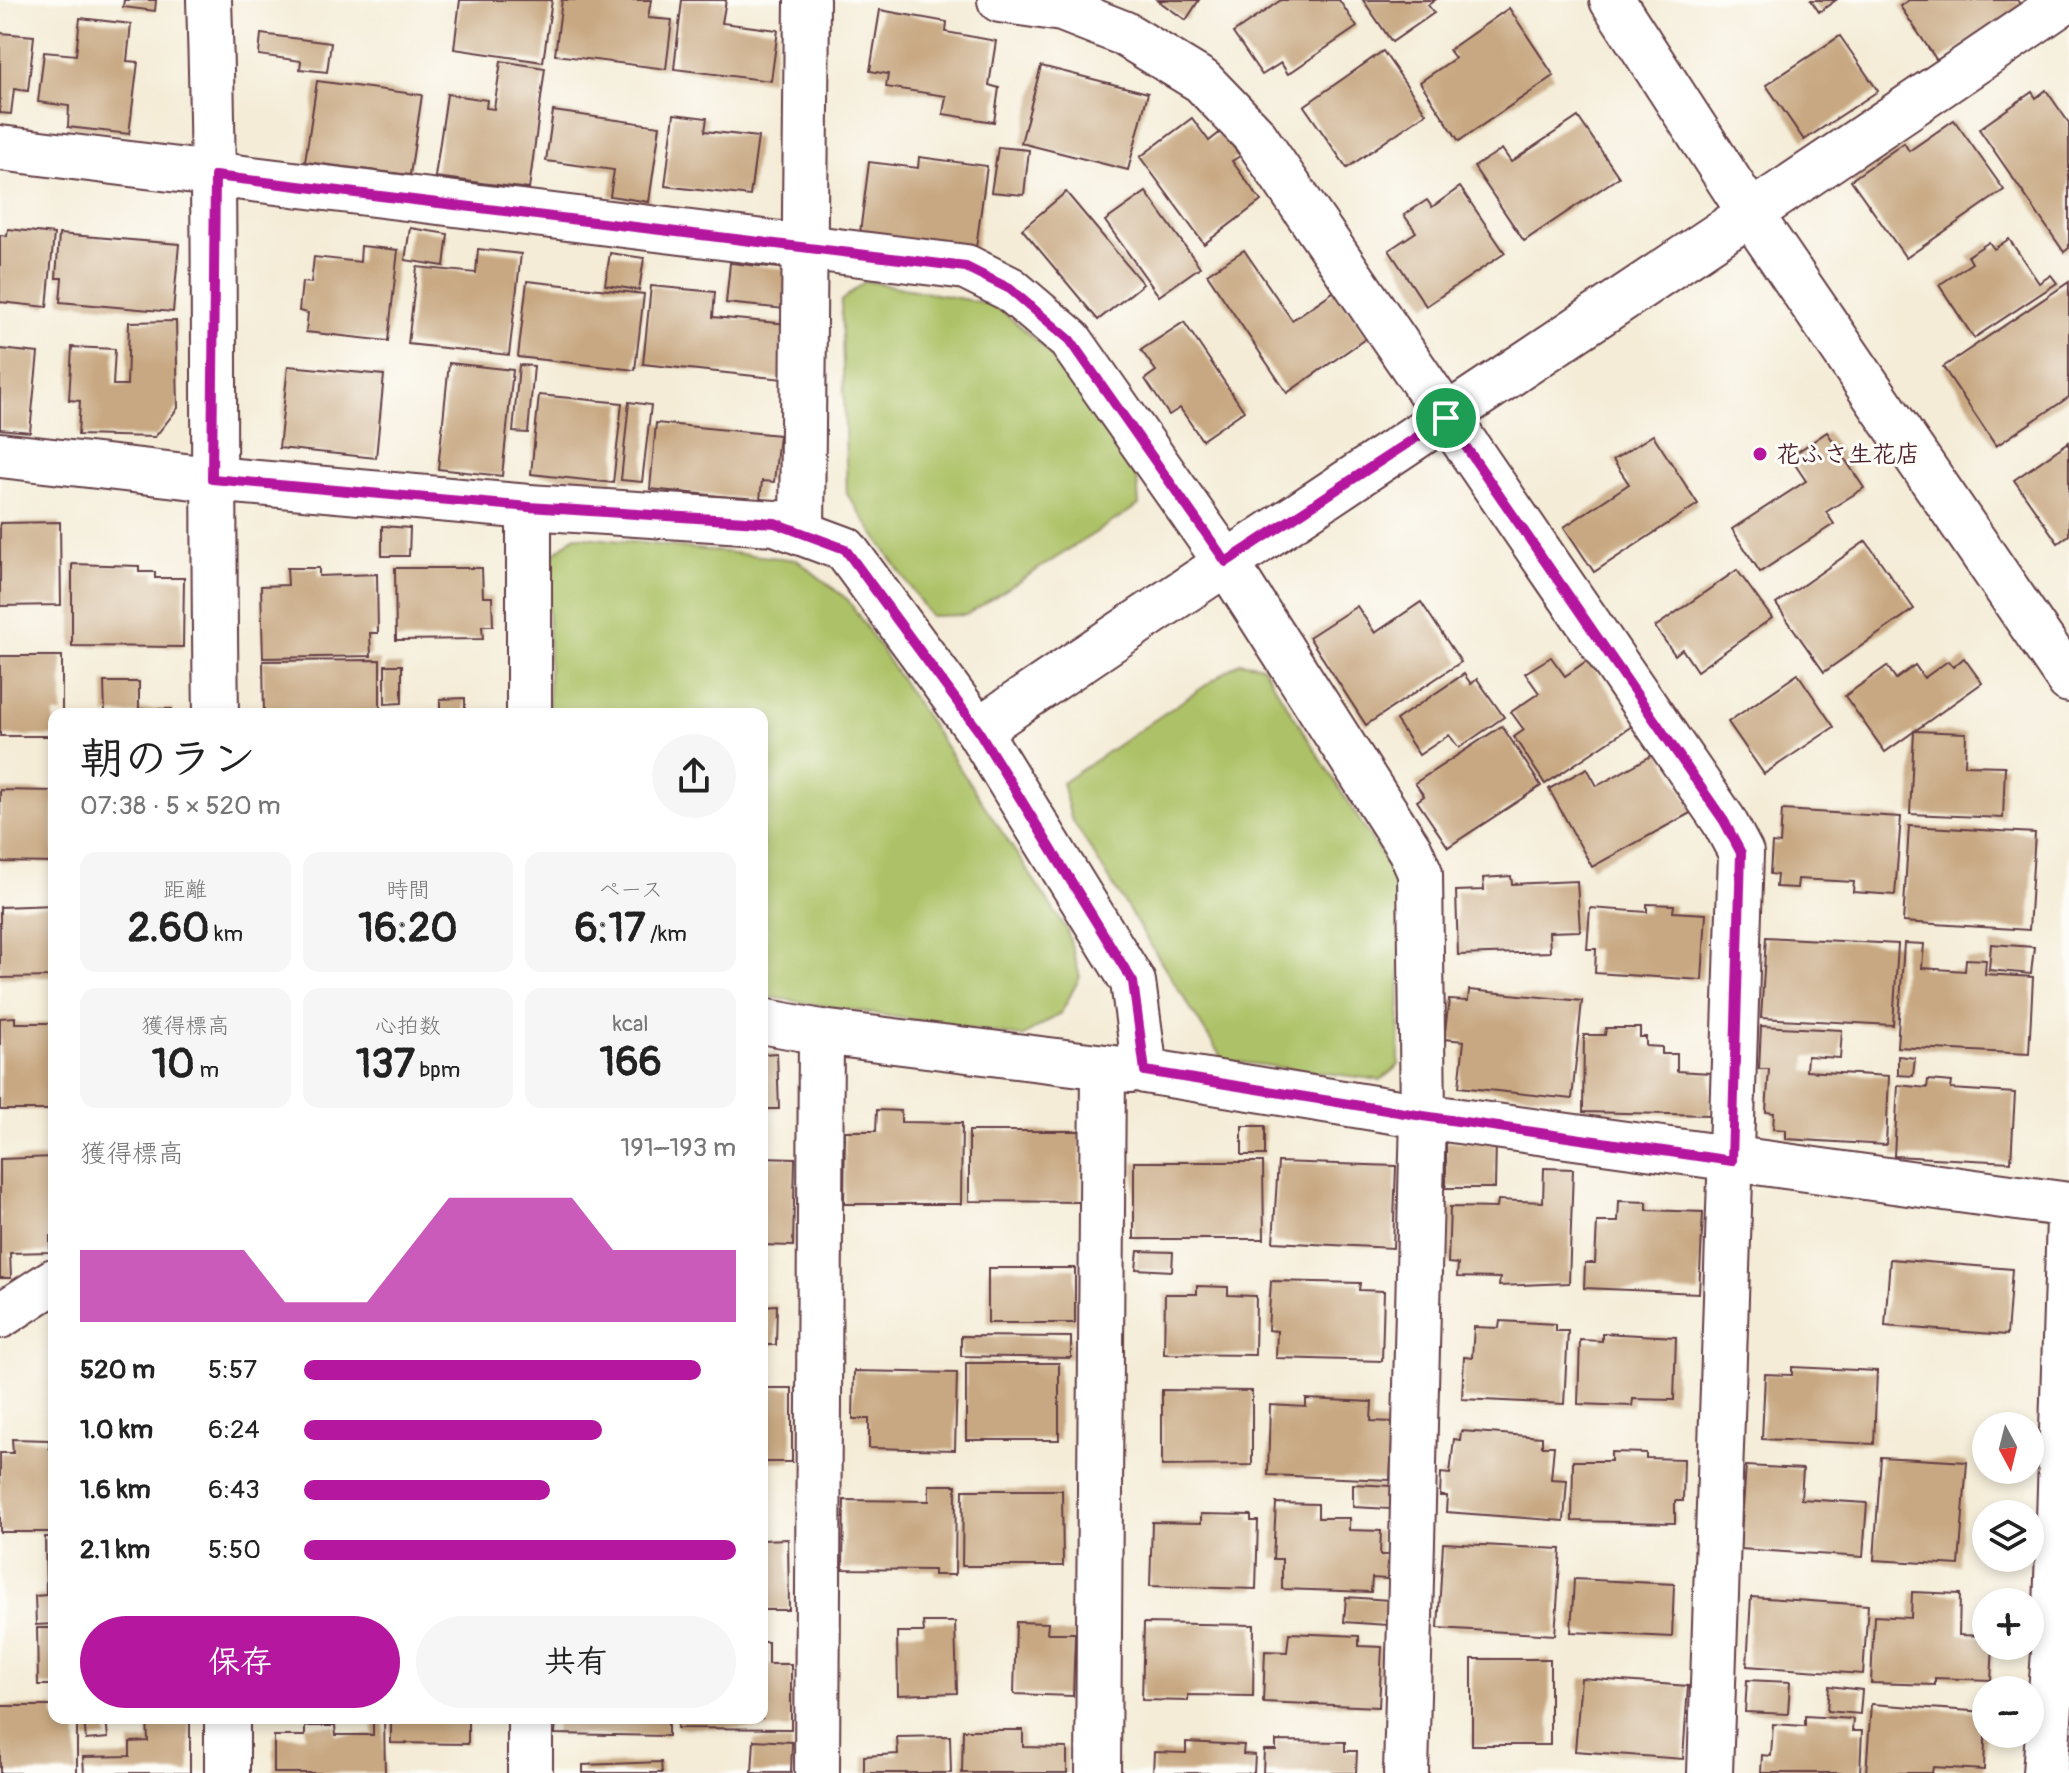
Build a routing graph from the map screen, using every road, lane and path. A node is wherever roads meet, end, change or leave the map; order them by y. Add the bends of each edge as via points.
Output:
1 (209, 0) edge
2 (807, 0) edge
3 (1000, 0) edge
4 (1612, 0) edge
5 (2067, 2) edge
6 (0, 148) edge
7 (215, 176) junction
8 (1752, 216) junction
9 (805, 247) junction
10 (1446, 418) junction
11 (0, 455) edge
12 (212, 479) junction
13 (529, 507) junction
14 (802, 533) junction
15 (1226, 562) junction
16 (2069, 680) edge
17 (216, 708) edge
18 (529, 708) edge
19 (978, 730) junction
20 (768, 1022) edge
21 (821, 1032) junction
22 (1124, 1069) junction
23 (1423, 1116) junction
24 (1732, 1161) junction
25 (2069, 1205) edge
26 (2069, 1219) edge
27 (48, 1285) edge
28 (0, 1316) edge
29 (2062, 1640) edge
30 (227, 1724) edge
31 (530, 1724) edge
32 (227, 1773) edge
33 (530, 1773) edge
34 (817, 1773) edge
35 (1098, 1773) edge
36 (1406, 1773) edge
37 (1710, 1773) edge
38 (2045, 1773) edge

1 - 7 street
2 - 9 street
3 - 10 street via 1062,9 1123,33 1202,81 1254,135
4 - 8 street
5 - 8 street
6 - 7 street
7 - 9 street
7 - 12 street
8 - 10 street
8 - 16 street
9 - 14 street
9 - 15 street via 966,267 1010,289 1070,340
10 - 15 street
10 - 24 street via 1741,853
11 - 12 street
12 - 13 street
12 - 17 street
13 - 14 street via 775,523
13 - 18 street
14 - 19 street via 845,549
15 - 19 street
15 - 23 street via 1420,873
19 - 22 street via 1133,982
20 - 21 street
21 - 22 street
21 - 34 street
22 - 23 street
22 - 35 street
23 - 24 street
23 - 36 street
24 - 25 street
24 - 37 street
26 - 29 street
27 - 28 street
29 - 38 street
30 - 32 street
31 - 33 street

